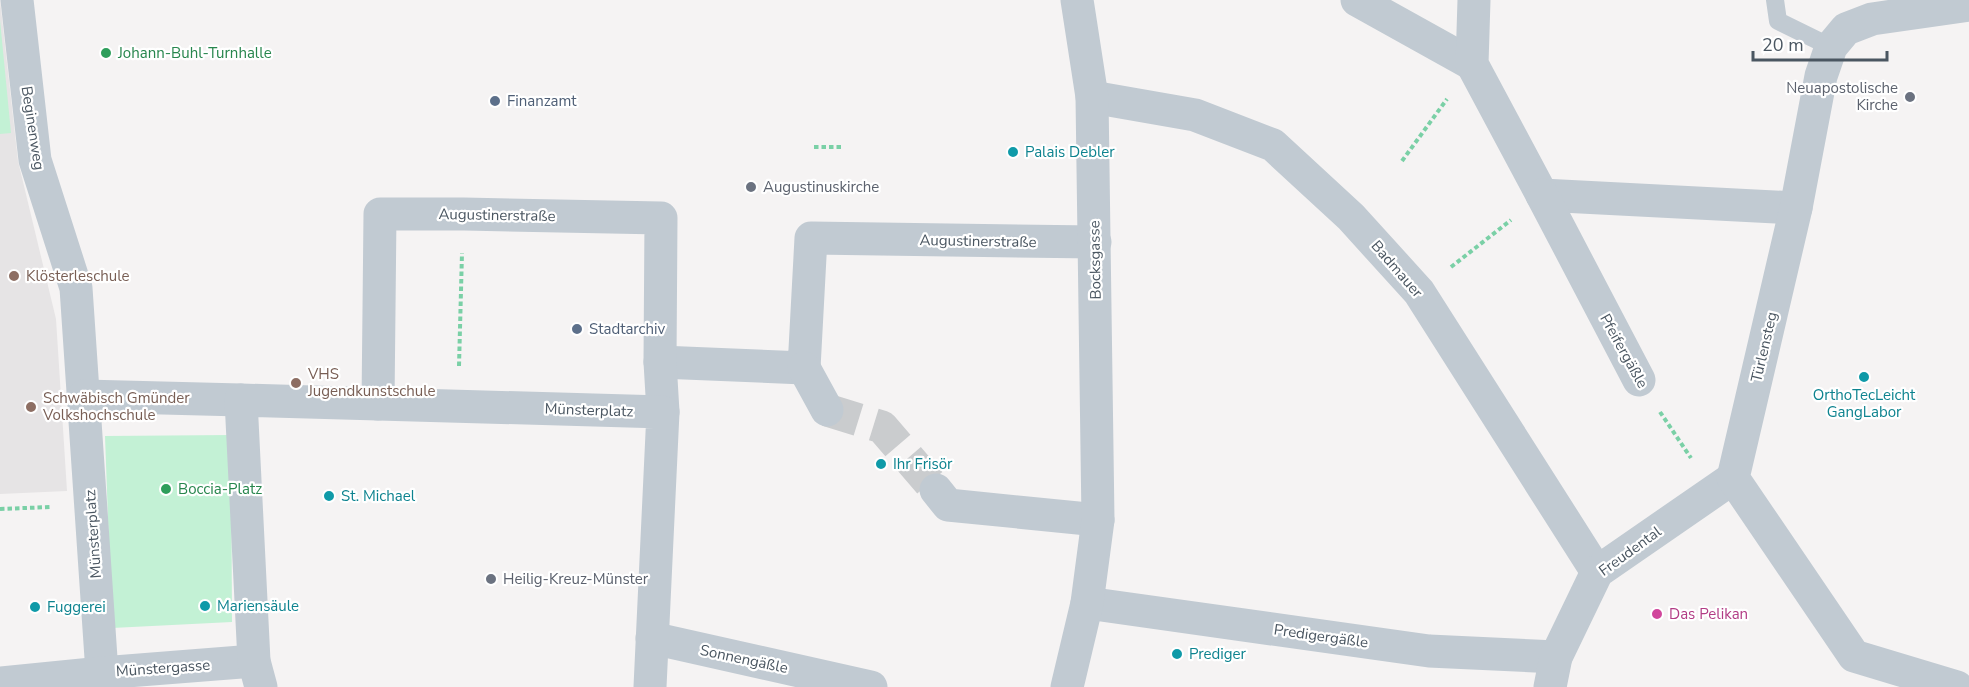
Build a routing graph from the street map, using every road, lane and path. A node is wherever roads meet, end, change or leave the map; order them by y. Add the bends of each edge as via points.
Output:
1 (16, 0) edge
2 (1077, 0) edge
3 (1357, 0) edge
4 (1474, 0) edge
5 (1775, 0) edge
6 (1962, 4) edge
7 (1831, 47) junction
8 (1472, 64) junction
9 (1092, 97) junction
10 (813, 147) dead end
11 (842, 147) dead end
12 (1402, 160) dead end
13 (1542, 195) junction
14 (1796, 208) junction
15 (464, 213) junction
16 (1095, 242) junction
17 (76, 288) joint
18 (1419, 292) junction
19 (660, 362) junction
20 (804, 368) junction
21 (1638, 380) joint
22 (84, 396) junction
23 (241, 400) junction
24 (378, 404) junction
25 (457, 405) junction
26 (827, 410) tunnel mouth
27 (663, 412) junction
28 (1733, 478) junction
29 (936, 490) tunnel mouth
30 (0, 509) edge
31 (6, 509) dead end
32 (1098, 520) junction
33 (1597, 572) junction
34 (1087, 603) junction
35 (652, 638) junction
36 (1553, 672) edge
37 (102, 673) junction
38 (257, 674) edge
39 (3, 685) edge
40 (650, 687) edge
41 (872, 687) edge
42 (1067, 687) edge
43 (1957, 687) edge

1 - 17 street, Beginenweg via 36,160
2 - 9 street, Bocksgasse
3 - 8 street
4 - 8 street, Pfeifergäßle
5 - 7 lane via 1778,21
6 - 7 street, Türlensteg via 1872,19 1846,29
7 - 14 street, Türlensteg via 1821,75
8 - 12 path
8 - 13 street, Pfeifergäßle
9 - 16 street, Bocksgasse
9 - 18 street, Badmauer via 1195,115 1273,145 1351,218
10 - 11 path
13 - 14 street
13 - 18 path
13 - 21 street, Pfeifergäßle
14 - 28 street, Türlensteg
15 - 19 street, Augustinerstraße via 661,218
15 - 24 street, Augustinerstraße via 380,214
15 - 25 path
16 - 20 street, Augustinerstraße via 811,238
16 - 32 street, Bocksgasse
17 - 22 street, Münsterplatz
18 - 33 street, Badmauer
19 - 20 street
19 - 27 street, Augustinerstraße
20 - 26 street
21 - 28 path, Pfeifergäßle via 1696,466
22 - 23 street, Münsterplatz
22 - 37 street, Münsterplatz
23 - 24 street, Münsterplatz
23 - 38 street
24 - 25 street, Münsterplatz
25 - 27 street, Münsterplatz
27 - 35 street
28 - 33 street, Freudental
28 - 43 street via 1854,656
29 - 32 street via 948,505
30 - 31 path
32 - 34 street, Bocksgasse
33 - 36 street, Freudental
34 - 36 street, Predigergäßle
34 - 42 street, Bocksgasse
35 - 40 street
35 - 41 street, Sonnengäßle
37 - 38 street, Münstergasse
37 - 39 street, Münstergasse

